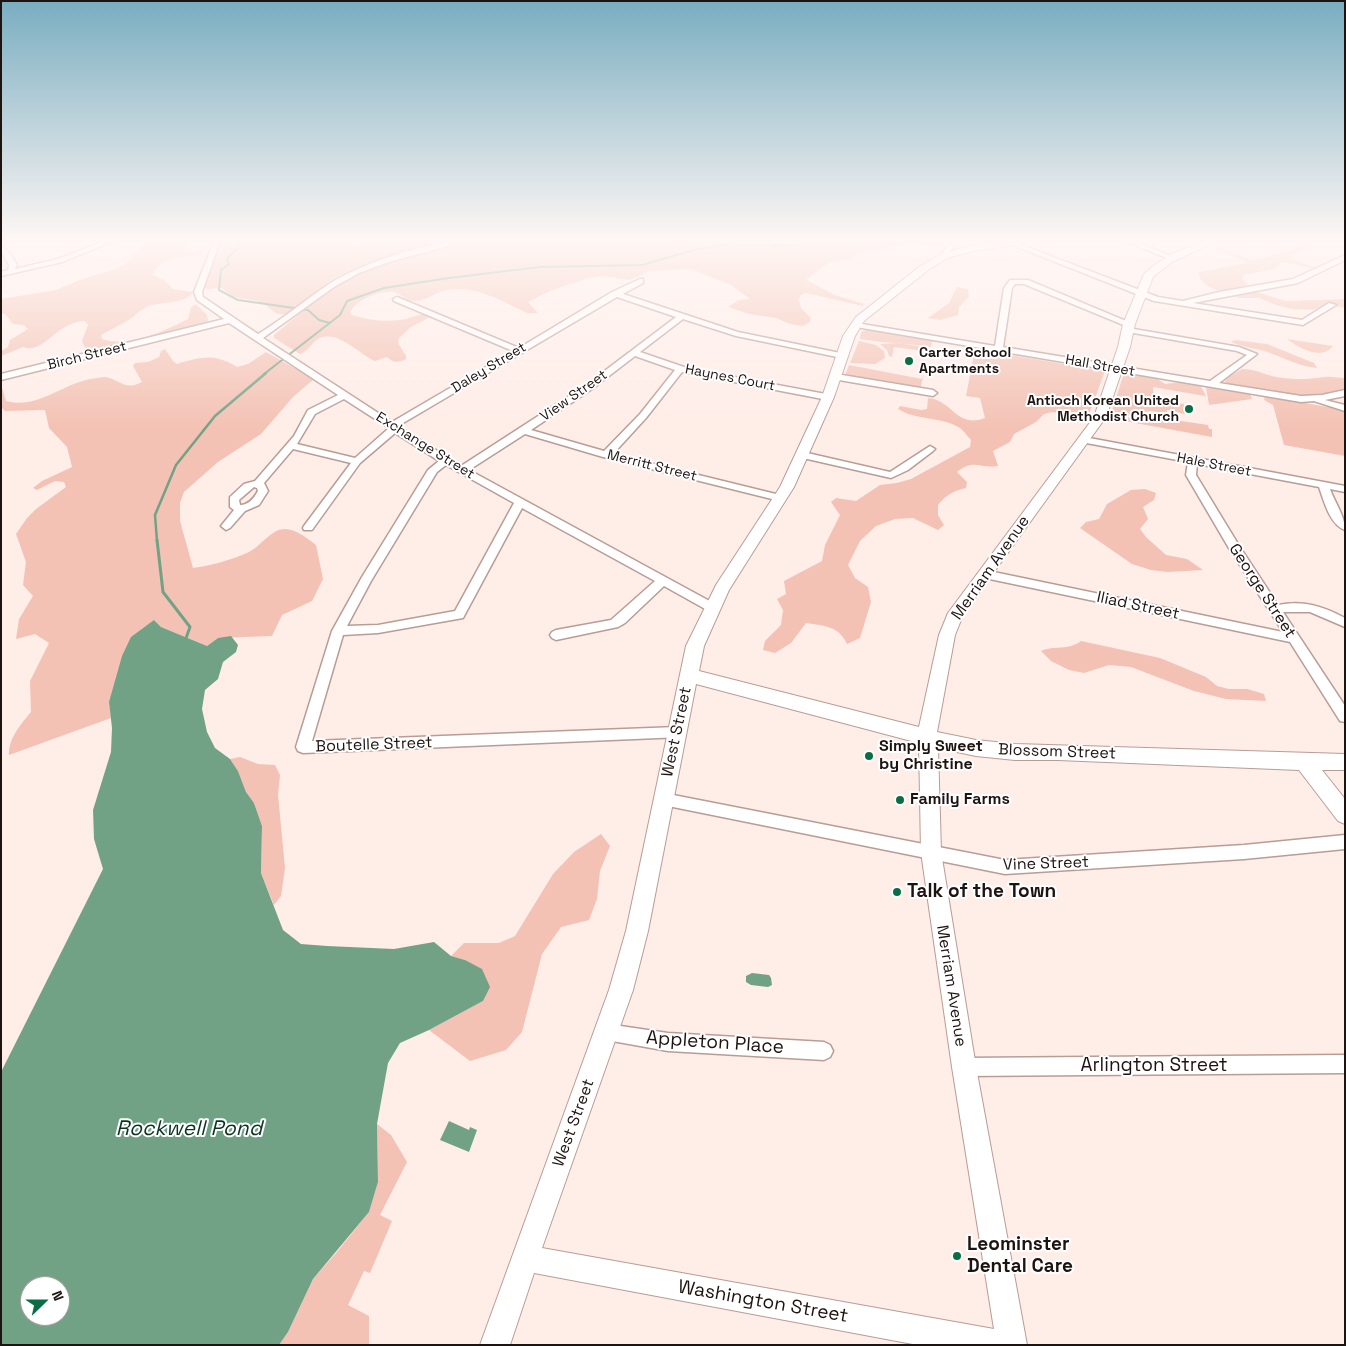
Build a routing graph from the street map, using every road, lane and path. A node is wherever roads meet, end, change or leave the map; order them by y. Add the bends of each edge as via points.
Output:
1 (206, 304) edge
2 (306, 304) edge
3 (408, 304) edge
4 (598, 304) edge
5 (643, 304) edge
6 (878, 304) edge
7 (1006, 304) edge
8 (1075, 304) edge
9 (1136, 304) edge
10 (1181, 304) edge
11 (1332, 305) dead end
12 (681, 317) junction
13 (231, 320) junction
14 (856, 326) junction
15 (1128, 327) junction
16 (257, 338) junction
17 (999, 349) junction
18 (519, 351) junction
19 (633, 353) junction
20 (842, 356) junction
21 (1116, 368) junction
22 (680, 369) junction
23 (1, 377) edge
24 (836, 377) junction
25 (1210, 386) junction
26 (933, 393) dead end
27 (1345, 394) edge
28 (345, 395) junction
29 (828, 397) junction
30 (1313, 400) junction
31 (1345, 408) edge
32 (393, 427) junction
33 (524, 432) junction
34 (1084, 440) junction
35 (291, 446) junction
36 (930, 449) dead end
37 (803, 454) junction
38 (606, 455) junction
39 (445, 460) junction
40 (1193, 460) junction
41 (357, 461) junction
42 (462, 470) junction
43 (258, 484) junction
44 (1324, 486) junction
45 (1345, 489) edge
46 (780, 498) junction
47 (520, 502) junction
48 (241, 509) junction
49 (226, 526) dead end
50 (1345, 527) edge
51 (308, 528) dead end
52 (984, 574) junction
53 (663, 582) junction
54 (712, 608) junction
55 (1274, 610) junction
56 (1345, 623) edge
57 (338, 631) junction
58 (556, 635) dead end
59 (1292, 638) junction
60 (689, 675) junction
61 (1345, 716) edge
62 (677, 732) junction
63 (929, 738) junction
64 (1304, 762) junction
65 (1345, 762) edge
66 (663, 799) junction
67 (1345, 815) edge
68 (1345, 842) edge
69 (932, 852) junction
70 (607, 1033) junction
71 (824, 1051) dead end
72 (1345, 1064) edge
73 (964, 1067) junction
74 (524, 1256) junction
75 (495, 1345) edge
76 (1002, 1345) edge
77 (1012, 1345) edge

1 - 13 street, Exchange Street
2 - 16 street
3 - 18 street
4 - 18 street, Daley Street
5 - 12 street
6 - 14 street, West Street
7 - 17 street
8 - 15 street
9 - 15 street, Merriam Avenue
10 - 11 street via 1304,323
12 - 19 street, View Street
12 - 20 street via 743,335
13 - 16 street, Exchange Street
13 - 23 street, Birch Street
14 - 17 street, Hall Street
14 - 20 street, West Street
15 - 21 street, Merriam Avenue
15 - 25 street via 1239,348 1253,354
16 - 28 street, Exchange Street
17 - 21 street, Hall Street
18 - 32 street, Daley Street
19 - 22 street, Haynes Court
19 - 33 street, View Street
20 - 24 street, West Street
21 - 25 street, Hall Street
21 - 34 street, Merriam Avenue via 1100,417
22 - 29 street, Haynes Court
22 - 38 street
24 - 26 street
24 - 29 street, West Street
25 - 30 street, Hall Street
27 - 30 street, Hall Street
28 - 32 street, Exchange Street
28 - 35 street via 311,412
29 - 37 street, West Street
30 - 31 street
32 - 39 street, Exchange Street
32 - 41 street, Daley Street
33 - 38 street, Merritt Street
33 - 42 street, View Street
34 - 40 street, Hale Street
34 - 52 street, Merriam Avenue
35 - 41 street
35 - 43 street
36 - 37 street via 891,475
37 - 46 street, West Street
38 - 46 street, Merritt Street
39 - 42 street, Exchange Street
39 - 57 street, Boutelle Street via 433,470
40 - 44 street, Hale Street
40 - 55 street, George Street via 1191,475
41 - 51 street, Daley Street
42 - 47 street, Exchange Street
43 - 48 street via 263,493 251,506
43 - 48 street via 248,486 234,499 235,507
44 - 45 street, Hale Street
44 - 50 street via 1334,513
46 - 54 street, West Street
47 - 53 street, Exchange Street
47 - 57 street via 459,615 378,629
48 - 49 street
52 - 59 street, Iliad Street
52 - 63 street, Merriam Avenue via 956,614 947,635 934,692
53 - 54 street, Exchange Street
53 - 58 street via 614,624
54 - 60 street, West Street via 696,646
55 - 56 street via 1304,605
55 - 59 street, George Street
57 - 62 street, Boutelle Street via 303,747
59 - 61 street, George Street
60 - 62 street, West Street
60 - 63 street, Blossom Street
62 - 66 street, West Street
63 - 64 street, Blossom Street via 1015,752
63 - 69 street, Merriam Avenue
64 - 65 street, Blossom Street
64 - 67 street
66 - 69 street, Vine Street
66 - 70 street, West Street via 633,947
68 - 69 street, Vine Street via 1244,852 1005,867
69 - 73 street, Merriam Avenue
70 - 71 street, Appleton Place via 668,1042
70 - 74 street, West Street
72 - 73 street, Arlington Street
73 - 77 street, Merriam Avenue
74 - 75 street, West Street
74 - 76 street, Washington Street via 542,1262

